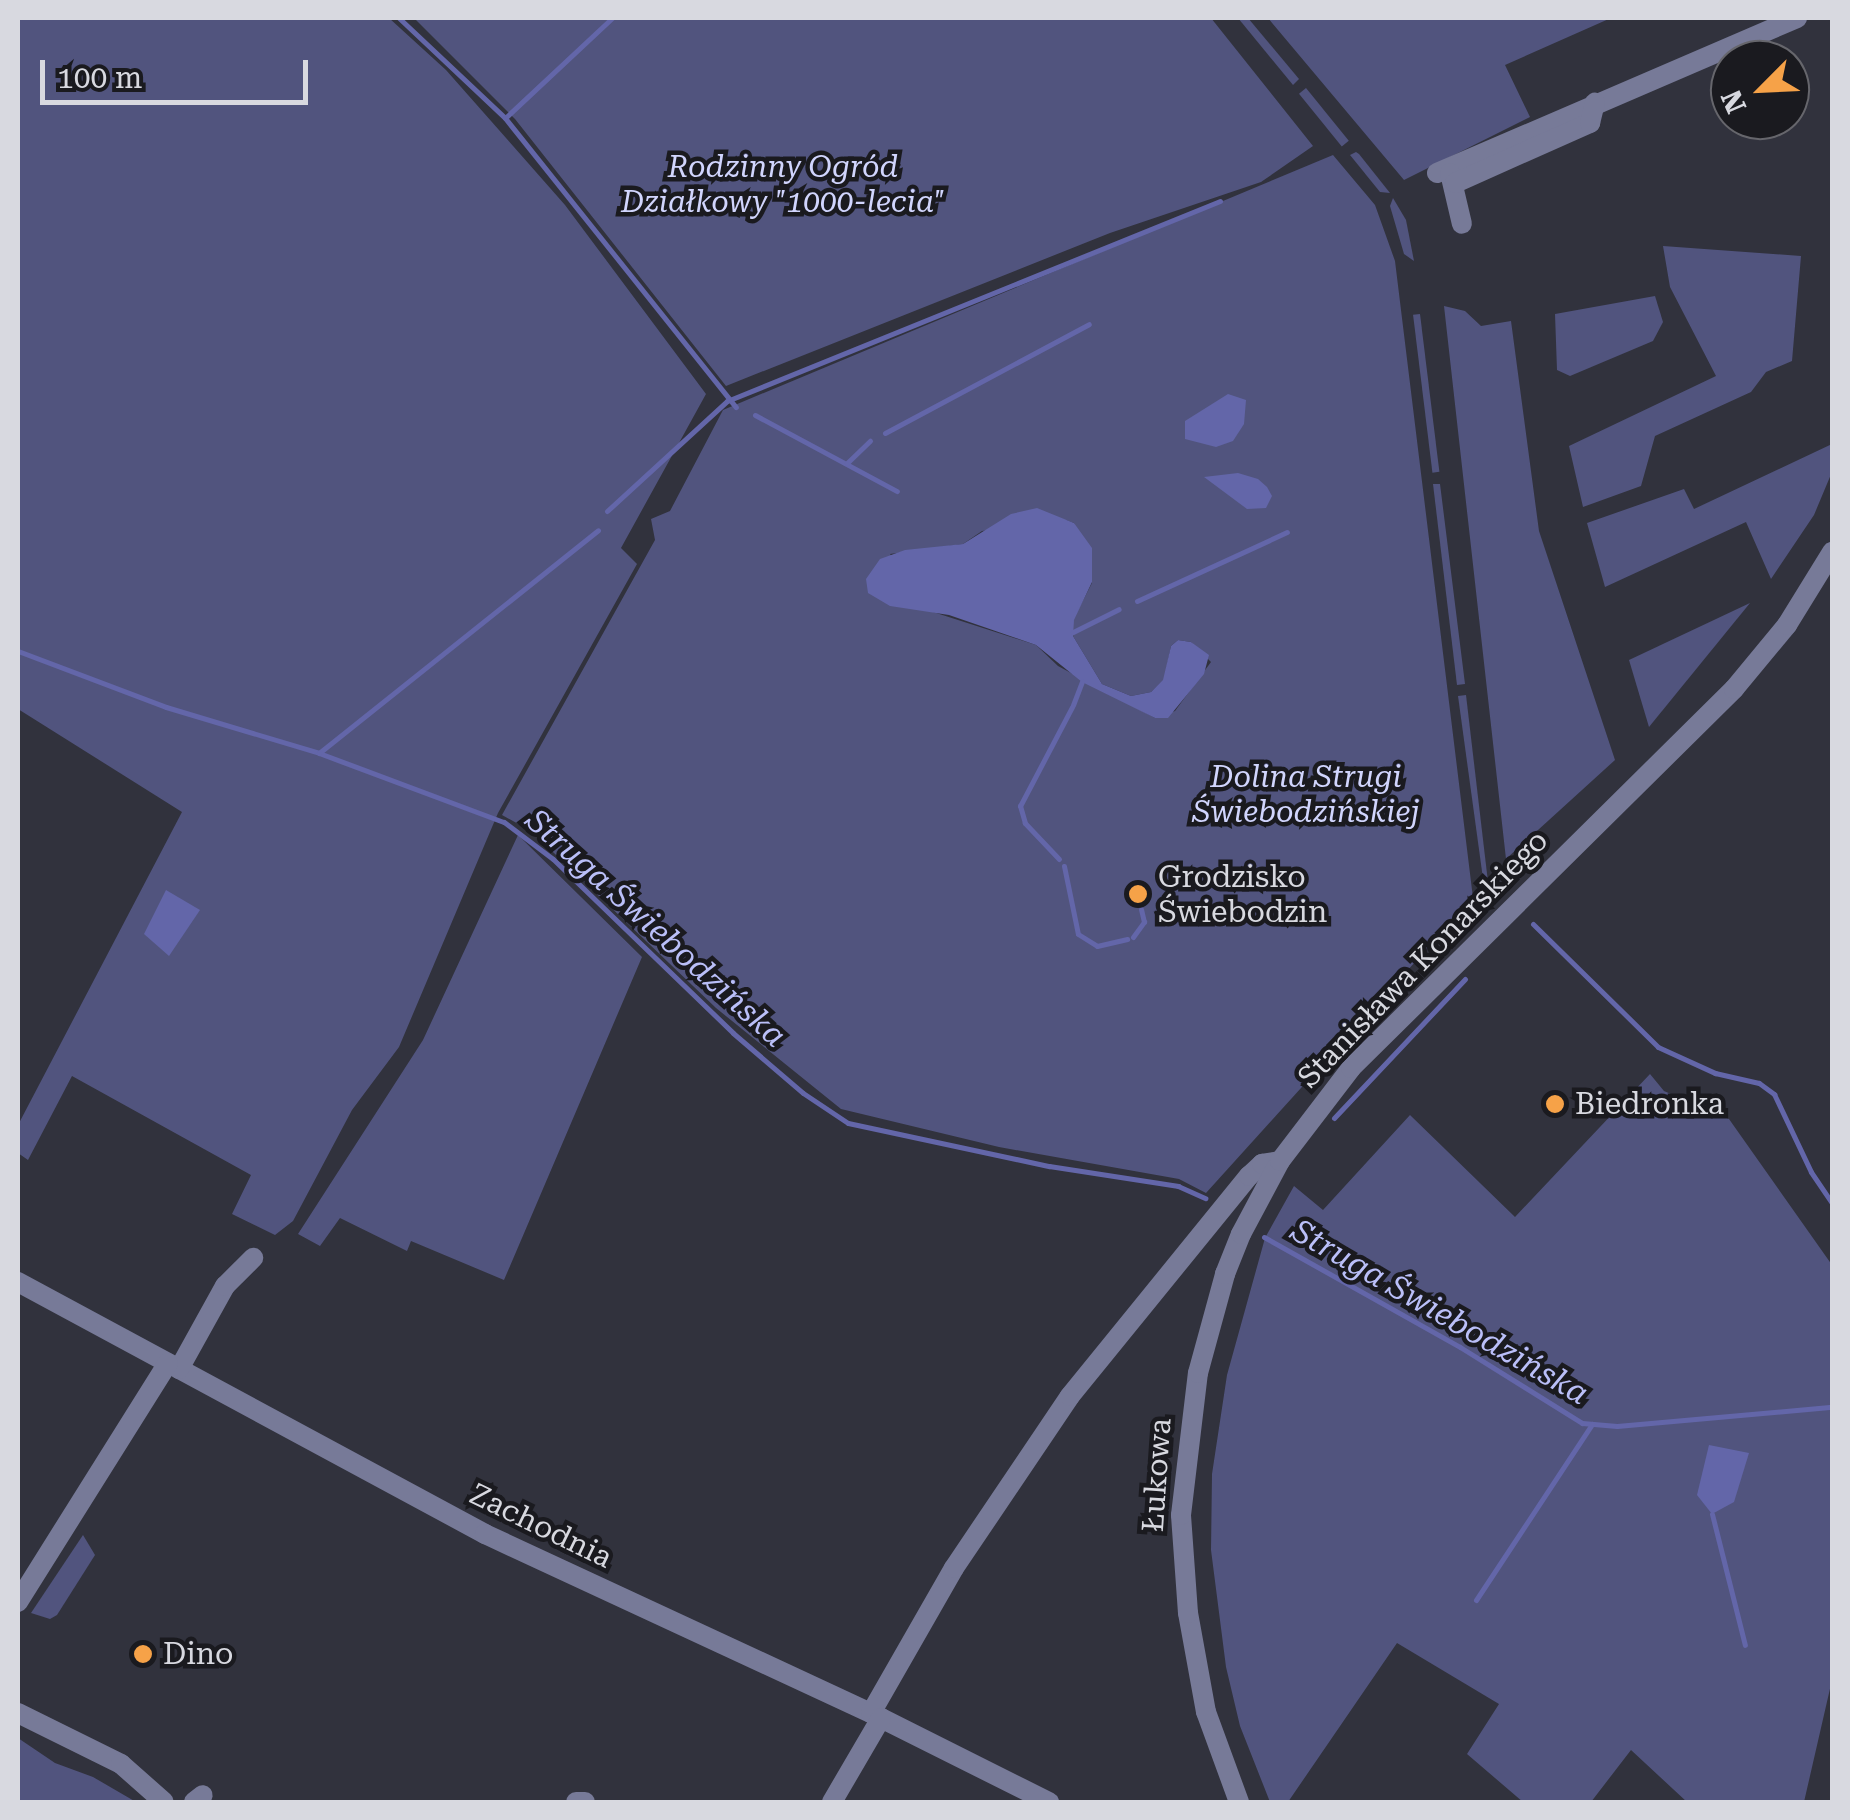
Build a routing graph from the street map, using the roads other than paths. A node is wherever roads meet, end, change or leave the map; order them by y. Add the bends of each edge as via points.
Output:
1 (1797, 18) edge
2 (1462, 224) dead end
3 (1832, 552) edge
4 (1280, 1161) junction
5 (252, 1258) dead end
6 (18, 1282) edge
7 (174, 1366) junction
8 (18, 1602) edge
9 (18, 1713) edge
10 (876, 1715) junction
11 (164, 1802) edge
12 (576, 1802) edge
13 (585, 1802) edge
14 (832, 1802) edge
15 (1049, 1802) edge
16 (1239, 1802) edge

1 - 2 street via 1595,103 1447,175
3 - 4 street, Stanisława Konarskiego via 1791,619 1734,689 1378,1040
4 - 10 street, Stanisława Konarskiego via 1262,1164 1249,1176 1070,1396 954,1568
4 - 16 street, Łukowa via 1225,1274 1198,1372 1183,1480 1192,1642 1206,1712
5 - 7 street via 225,1286
6 - 7 street, Zachodnia
7 - 8 street
7 - 10 street, Zachodnia via 528,1556
9 - 11 street via 121,1764
10 - 14 street, Stanisława Konarskiego
10 - 15 street, Zachodnia
12 - 13 street

